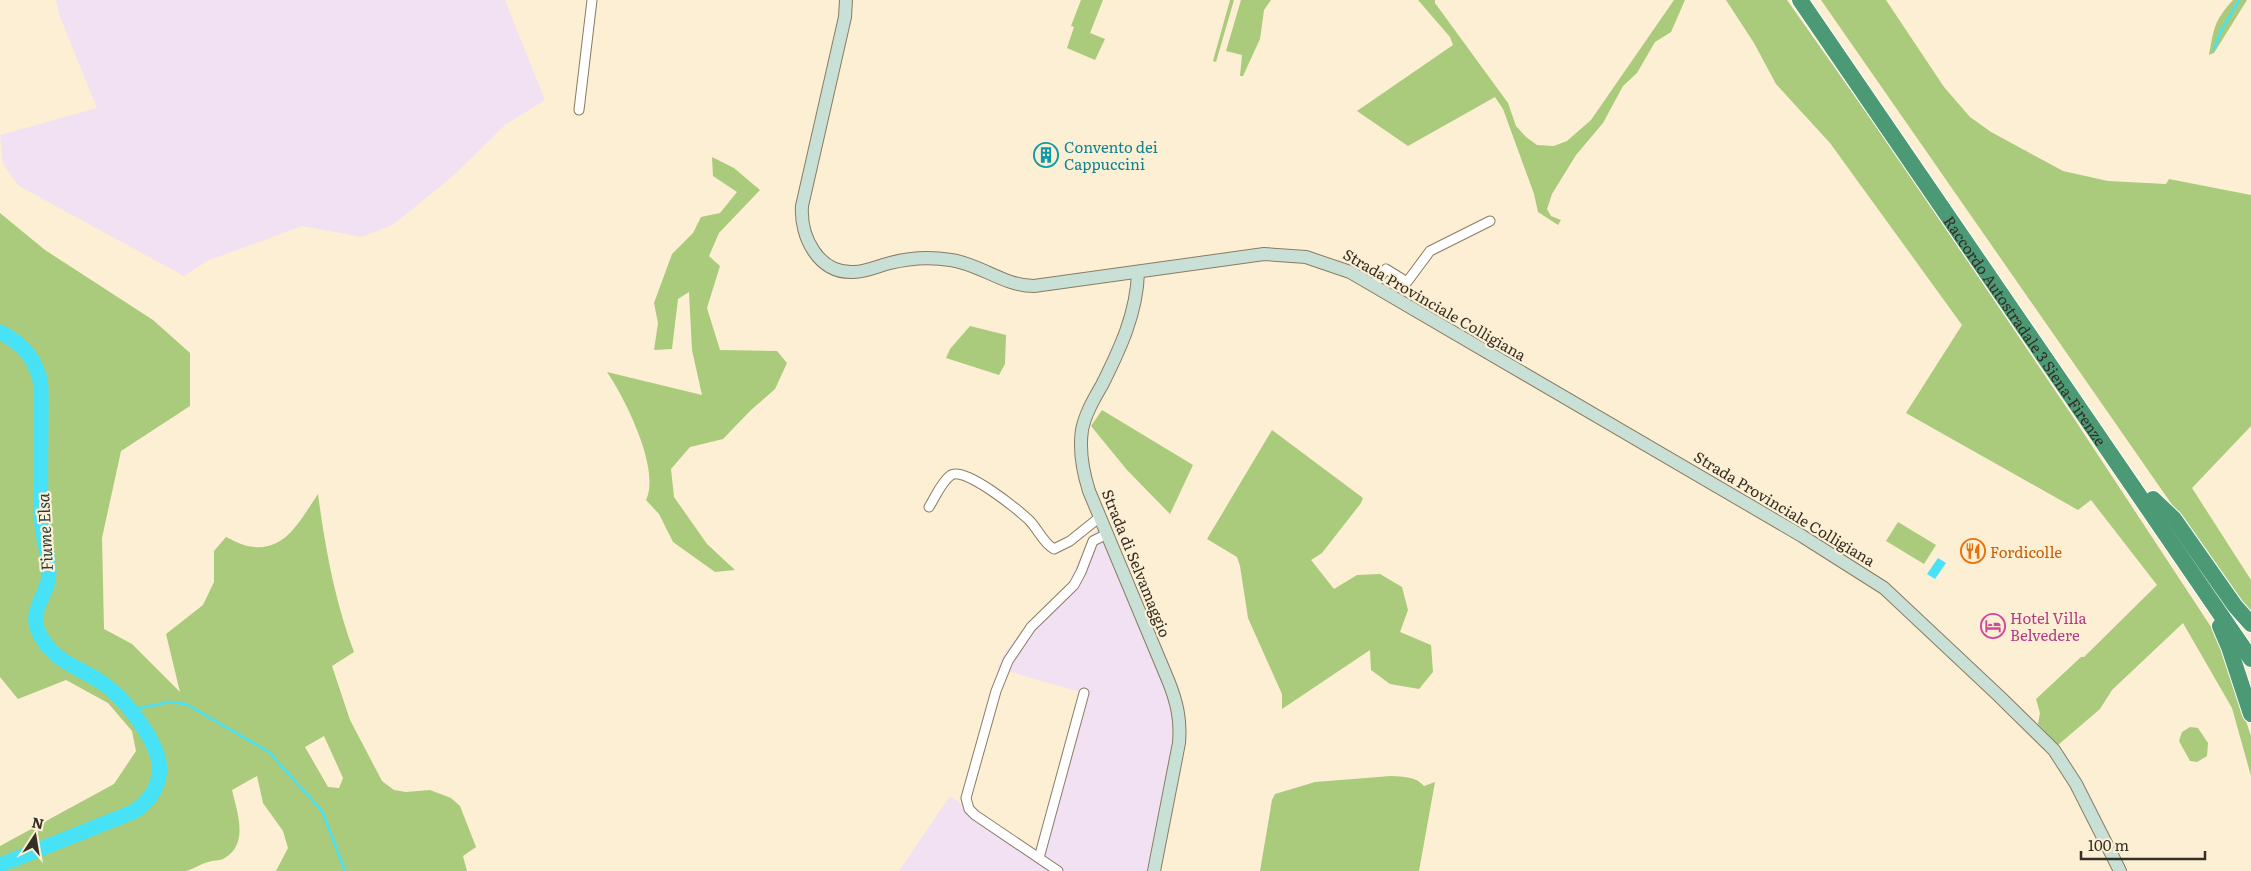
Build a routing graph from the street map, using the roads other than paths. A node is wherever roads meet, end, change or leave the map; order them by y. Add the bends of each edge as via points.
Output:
1 (592, 0) edge
2 (846, 0) edge
3 (1800, 0) edge
4 (1812, 0) edge
5 (578, 110) dead end
6 (1490, 221) dead end
7 (1138, 272) junction
8 (1374, 285) junction
9 (2148, 500) junction
10 (929, 507) dead end
11 (1100, 517) junction
12 (1107, 534) junction
13 (2251, 624) edge
14 (2251, 642) edge
15 (2251, 659) edge
16 (1084, 693) dead end
17 (2251, 714) edge
18 (1039, 858) junction
19 (1058, 871) edge
20 (1154, 871) edge
21 (2120, 871) edge

1 - 5 street
2 - 7 main road, Strada Provinciale Colligiana via 802,206 804,232 821,260 835,269 853,272 898,261 951,260 971,264 1009,282 1028,286
3 - 9 highway, Raccordo Autostradale 3 Siena-Firenze
4 - 9 highway, Raccordo Autostradale 3 Siena-Firenze
6 - 8 street via 1430,250 1407,282 1386,269
7 - 8 main road, Strada Provinciale Colligiana via 1252,255 1280,254 1322,261
7 - 11 main road, Strada di Selvamaggio via 1136,298 1128,327 1082,430 1084,474
8 - 21 main road, Strada Provinciale Colligiana via 1802,536 1884,588 2054,750 2076,784
9 - 13 highway via 2174,519 2234,606
9 - 14 highway, Raccordo Autostradale 3 Siena-Firenze
9 - 15 highway, Raccordo Autostradale 3 Siena-Firenze
9 - 17 highway via 2161,539 2224,634
10 - 11 street via 948,478 961,474 1018,511 1054,549 1070,542
11 - 12 main road, Strada di Selvamaggio
12 - 18 street via 1092,542 1074,585 1031,627 1008,661 996,691 967,795 968,806 974,815
12 - 20 main road, Strada di Selvamaggio via 1172,690 1180,721 1179,743
16 - 18 street
18 - 19 street

